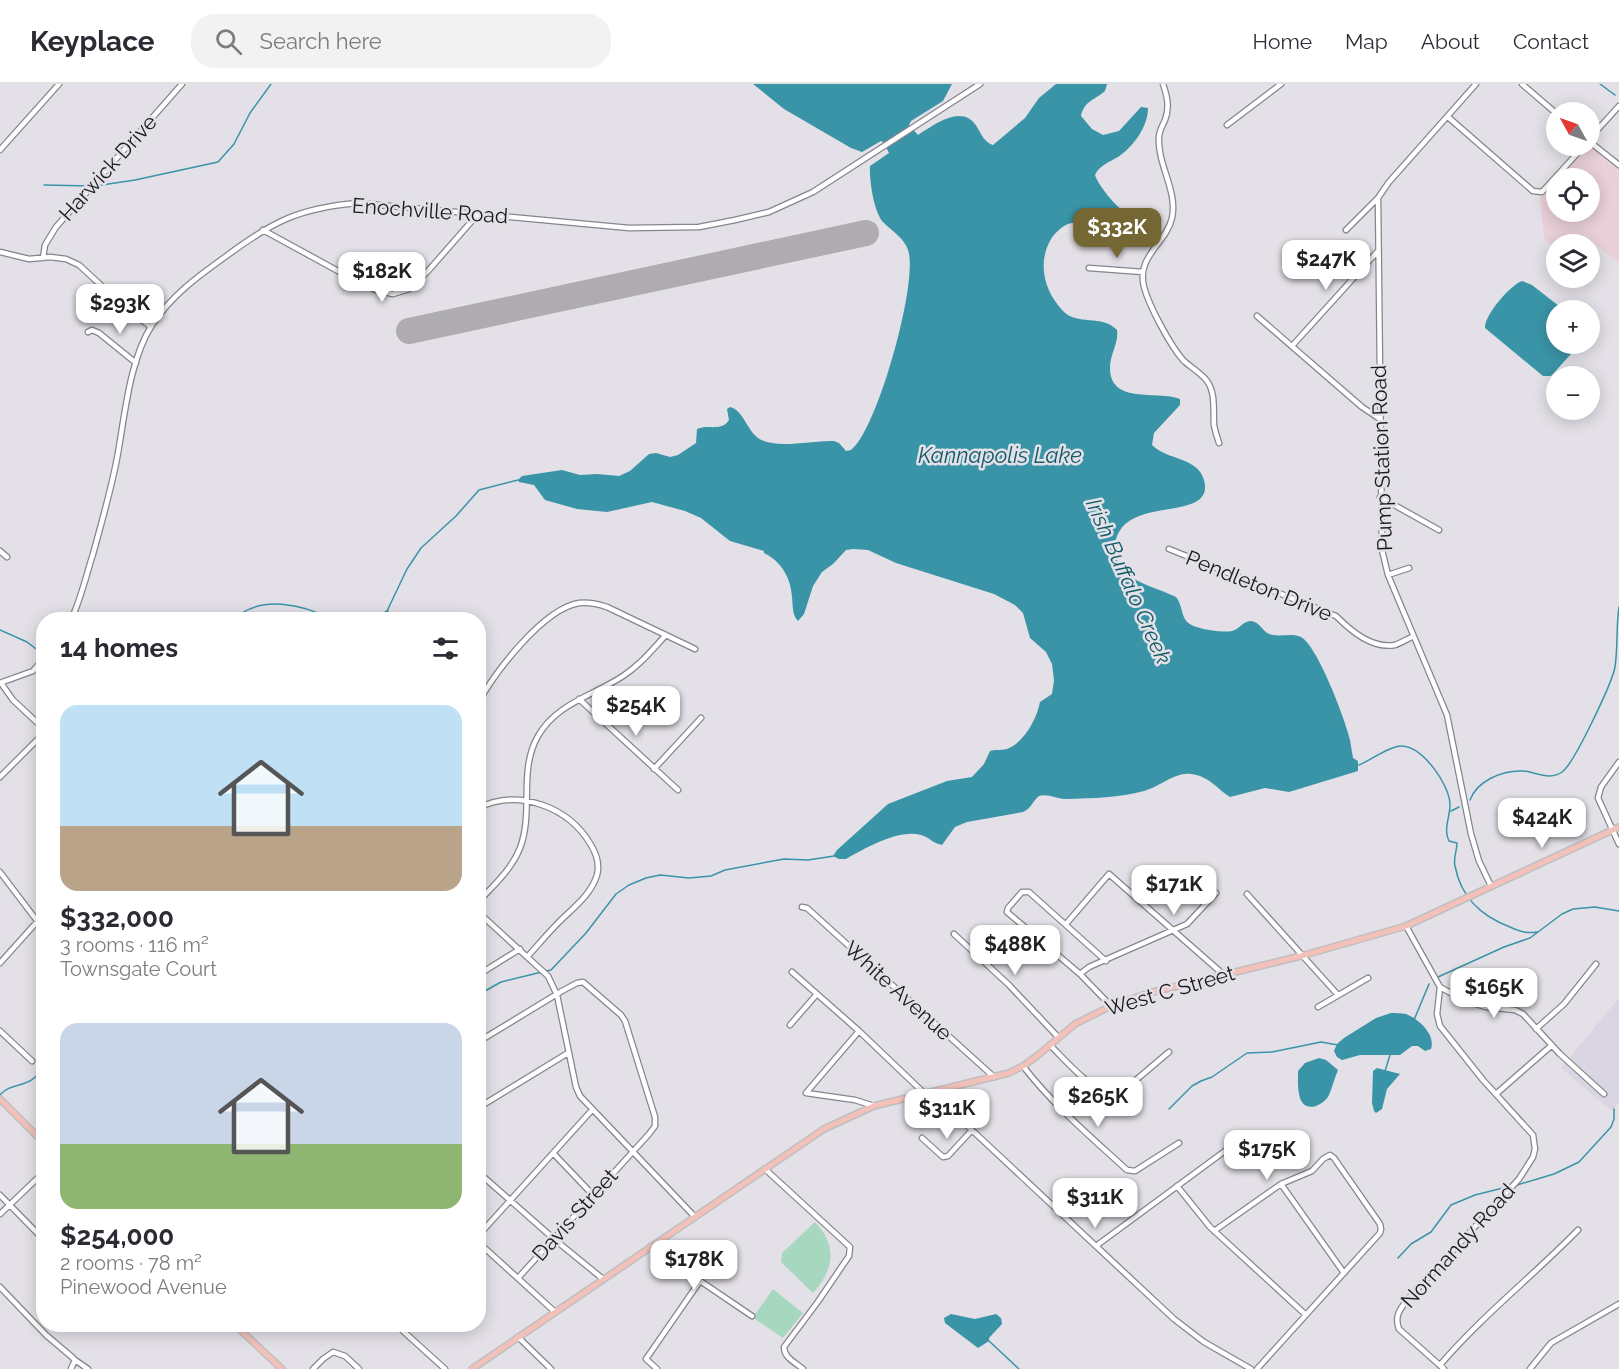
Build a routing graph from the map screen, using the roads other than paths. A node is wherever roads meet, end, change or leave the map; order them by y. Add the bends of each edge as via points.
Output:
1 (59, 84) edge
2 (980, 84) edge
3 (1163, 84) edge
4 (1281, 84) edge
5 (1476, 84) edge
6 (1522, 84) edge
7 (179, 85) edge
8 (1546, 105) edge
9 (1619, 106) edge
10 (1448, 117) junction
11 (1227, 124) dead end
12 (1600, 128) edge
13 (1600, 149) edge
14 (0, 150) edge
15 (1575, 156) edge
16 (1619, 165) edge
17 (1378, 198) junction
18 (478, 214) junction
19 (263, 230) junction
20 (1346, 230) dead end
21 (1378, 251) junction
22 (0, 252) edge
23 (43, 258) junction
24 (1089, 268) dead end
25 (1143, 272) junction
26 (1257, 316) dead end
27 (151, 327) junction
28 (88, 332) dead end
29 (1292, 346) junction
30 (136, 363) junction
31 (1380, 419) junction
32 (1219, 443) dead end
33 (1380, 498) junction
34 (1440, 530) dead end
35 (1169, 549) dead end
36 (0, 551) edge
37 (7, 557) dead end
38 (1409, 568) dead end
39 (1388, 575) junction
40 (74, 612) edge
41 (666, 635) junction
42 (1412, 637) junction
43 (695, 650) dead end
44 (36, 667) edge
45 (0, 683) edge
46 (486, 691) edge
47 (579, 699) junction
48 (701, 718) dead end
49 (36, 723) edge
50 (36, 739) edge
51 (1619, 762) edge
52 (654, 768) junction
53 (0, 777) edge
54 (678, 790) dead end
55 (526, 800) junction
56 (486, 805) edge
57 (1619, 826) edge
58 (1613, 830) junction
59 (1619, 844) edge
60 (0, 872) edge
61 (1491, 886) junction
62 (486, 893) edge
63 (1216, 893) dead end
64 (1247, 894) dead end
65 (802, 907) dead end
66 (486, 919) edge
67 (36, 920) edge
68 (36, 922) edge
69 (1066, 924) junction
70 (1406, 926) junction
71 (1174, 931) junction
72 (954, 934) dead end
73 (520, 950) junction
74 (528, 956) junction
75 (1301, 956) junction
76 (1106, 961) junction
77 (0, 963) edge
78 (1596, 964) dead end
79 (486, 970) edge
80 (792, 972) dead end
81 (1080, 974) junction
82 (1224, 975) junction
83 (1368, 978) dead end
84 (1440, 987) junction
85 (817, 994) junction
86 (557, 995) junction
87 (1338, 995) junction
88 (1111, 1006) junction
89 (1318, 1007) dead end
90 (790, 1025) dead end
91 (1536, 1029) junction
92 (0, 1031) edge
93 (859, 1031) junction
94 (486, 1037) edge
95 (1058, 1037) junction
96 (1050, 1045) junction
97 (1552, 1046) junction
98 (1169, 1052) dead end
99 (568, 1053) junction
100 (32, 1061) dead end
101 (1023, 1066) junction
102 (994, 1077) junction
103 (936, 1091) junction
104 (924, 1093) junction
105 (1496, 1094) junction
106 (1604, 1094) dead end
107 (0, 1099) edge
108 (486, 1103) edge
109 (874, 1106) junction
110 (592, 1110) junction
111 (972, 1130) junction
112 (1248, 1134) dead end
113 (36, 1135) edge
114 (922, 1138) dead end
115 (1179, 1143) dead end
116 (633, 1152) junction
117 (553, 1154) junction
118 (765, 1169) junction
119 (486, 1179) edge
120 (36, 1180) edge
121 (1281, 1184) junction
122 (1177, 1186) junction
123 (0, 1195) edge
124 (593, 1196) junction
125 (512, 1200) junction
126 (10, 1205) junction
127 (0, 1214) edge
128 (694, 1216) junction
129 (486, 1228) edge
130 (1578, 1230) dead end
131 (1214, 1231) junction
132 (36, 1232) edge
133 (554, 1239) junction
134 (1096, 1246) junction
135 (650, 1247) junction
136 (486, 1249) edge
137 (1344, 1274) junction
138 (518, 1278) junction
139 (603, 1279) junction
140 (700, 1281) junction
141 (0, 1287) edge
142 (1619, 1304) edge
143 (555, 1312) junction
144 (1306, 1315) junction
145 (752, 1316) dead end
146 (36, 1325) edge
147 (43, 1332) edge
148 (243, 1332) edge
149 (404, 1332) edge
150 (518, 1337) junction
151 (75, 1360) junction
152 (1442, 1367) edge
153 (71, 1369) edge
154 (88, 1369) edge
155 (282, 1369) edge
156 (313, 1369) edge
157 (359, 1369) edge
158 (445, 1369) edge
159 (472, 1369) edge
160 (551, 1369) edge
161 (657, 1369) edge
162 (803, 1369) edge
163 (1251, 1369) edge
164 (1257, 1369) edge
165 (1530, 1369) edge

1 - 14 street
2 - 18 street, Enochville Road via 813,192 769,212 699,227 629,228
3 - 25 street via 1168,107 1159,136 1172,198 1172,217 1164,237 1148,255
4 - 11 street
5 - 10 street
6 - 8 street
7 - 23 street, Harwick Drive via 56,227 45,245
9 - 12 street
10 - 15 street via 1533,191 1542,192
10 - 17 street
13 - 16 street
17 - 20 street
17 - 21 street, Pump Station Road
18 - 19 street, Enochville Road via 358,203 301,213
18 - 19 street via 409,289 393,294 349,277
19 - 27 street, Enochville Road via 182,290
21 - 29 street
21 - 31 street, Pump Station Road
22 - 23 street
23 - 27 street via 66,259 79,265
24 - 25 street
25 - 32 street via 1144,287 1172,346 1207,381
26 - 29 street
27 - 30 street, Enochville Road
28 - 30 street via 99,333
29 - 31 street
30 - 40 street, Enochville Road via 102,522
31 - 33 street, Pump Station Road
33 - 34 street
33 - 39 street, Pump Station Road via 1382,550
35 - 42 street, Pendleton Drive via 1319,608 1336,616 1364,639 1394,645
36 - 37 street
38 - 39 street
39 - 42 street, Pump Station Road
41 - 43 street
41 - 46 street via 607,607 578,603 537,628
41 - 47 street via 636,667
42 - 61 street, Pump Station Road via 1447,715 1471,834
44 - 45 street
45 - 49 street
47 - 52 street
47 - 55 street via 562,708 538,735 526,771
48 - 52 street
50 - 53 street
51 - 58 street via 1598,798
52 - 54 street
55 - 56 street
55 - 62 street via 520,847
55 - 74 street via 567,817 588,840 599,865 591,888
57 - 58 main road, West C Street
58 - 59 street
58 - 61 main road, West C Street
60 - 67 street
61 - 70 main road, West C Street
63 - 71 street via 1187,924
64 - 75 street
65 - 102 street, White Avenue
66 - 73 street
68 - 77 street
69 - 71 street via 1110,874
69 - 76 street
69 - 81 street via 1029,892 1022,892 1007,912
70 - 75 main road, West C Street
70 - 84 street
71 - 76 street
71 - 82 street
72 - 95 street
73 - 74 street
73 - 79 street
74 - 86 street via 548,976
75 - 82 main road, West C Street
75 - 87 street
76 - 81 street
78 - 91 street via 1564,1004
80 - 85 street
81 - 88 street
82 - 88 main road, West C Street
83 - 87 street
84 - 91 street via 1465,1001 1515,1010
84 - 105 street via 1440,1026
85 - 90 street
85 - 93 street
86 - 94 street
86 - 99 street
86 - 116 street, Davis Street via 583,982 625,1022 655,1117 655,1126
87 - 89 street
88 - 95 main road, West C Street
91 - 97 street
92 - 100 street
93 - 104 street
93 - 109 street via 806,1093
95 - 96 main road, West C Street
96 - 98 street via 1086,1080 1111,1096 1117,1096
96 - 101 main road, West C Street
97 - 105 street
97 - 106 street
99 - 108 street
99 - 110 street via 576,1087
101 - 102 main road, West C Street
101 - 115 street via 1127,1170 1135,1171
102 - 103 main road, West C Street
103 - 104 main road, West C Street
103 - 111 street
104 - 109 main road, West C Street
105 - 152 street, Normandy Road via 1530,1130 1535,1142 1533,1157 1519,1179 1397,1314 1399,1329
107 - 113 main road
109 - 118 main road, West C Street via 824,1129
110 - 116 street
110 - 117 street
111 - 114 street via 943,1157
111 - 134 street
112 - 122 street
116 - 124 street, Davis Street
116 - 128 street
117 - 124 street
117 - 125 street
118 - 128 main road, West C Street
118 - 162 street via 850,1247 849,1256 784,1347 788,1358
119 - 125 street
120 - 126 street
121 - 131 street
121 - 137 street
121 - 137 street via 1312,1171 1326,1156 1334,1158 1381,1229
122 - 131 street
122 - 134 street
123 - 126 street
124 - 133 street, Davis Street
125 - 129 street
125 - 133 street
126 - 127 street
126 - 132 street
128 - 135 main road, West C Street
130 - 152 street via 1472,1331
131 - 144 street
133 - 138 street, Davis Street
133 - 139 street
134 - 163 street via 1191,1333
135 - 139 main road, West C Street
135 - 140 street
136 - 138 street
137 - 144 street
138 - 143 street
139 - 143 main road, West C Street
140 - 145 street
140 - 161 street via 646,1359
141 - 146 street
142 - 165 street via 1551,1343
143 - 150 main road, West C Street
144 - 164 street
147 - 151 street
148 - 155 main road
149 - 158 street
150 - 159 main road, West C Street
150 - 160 street
151 - 153 street
151 - 154 street
156 - 157 street via 334,1353 345,1356

